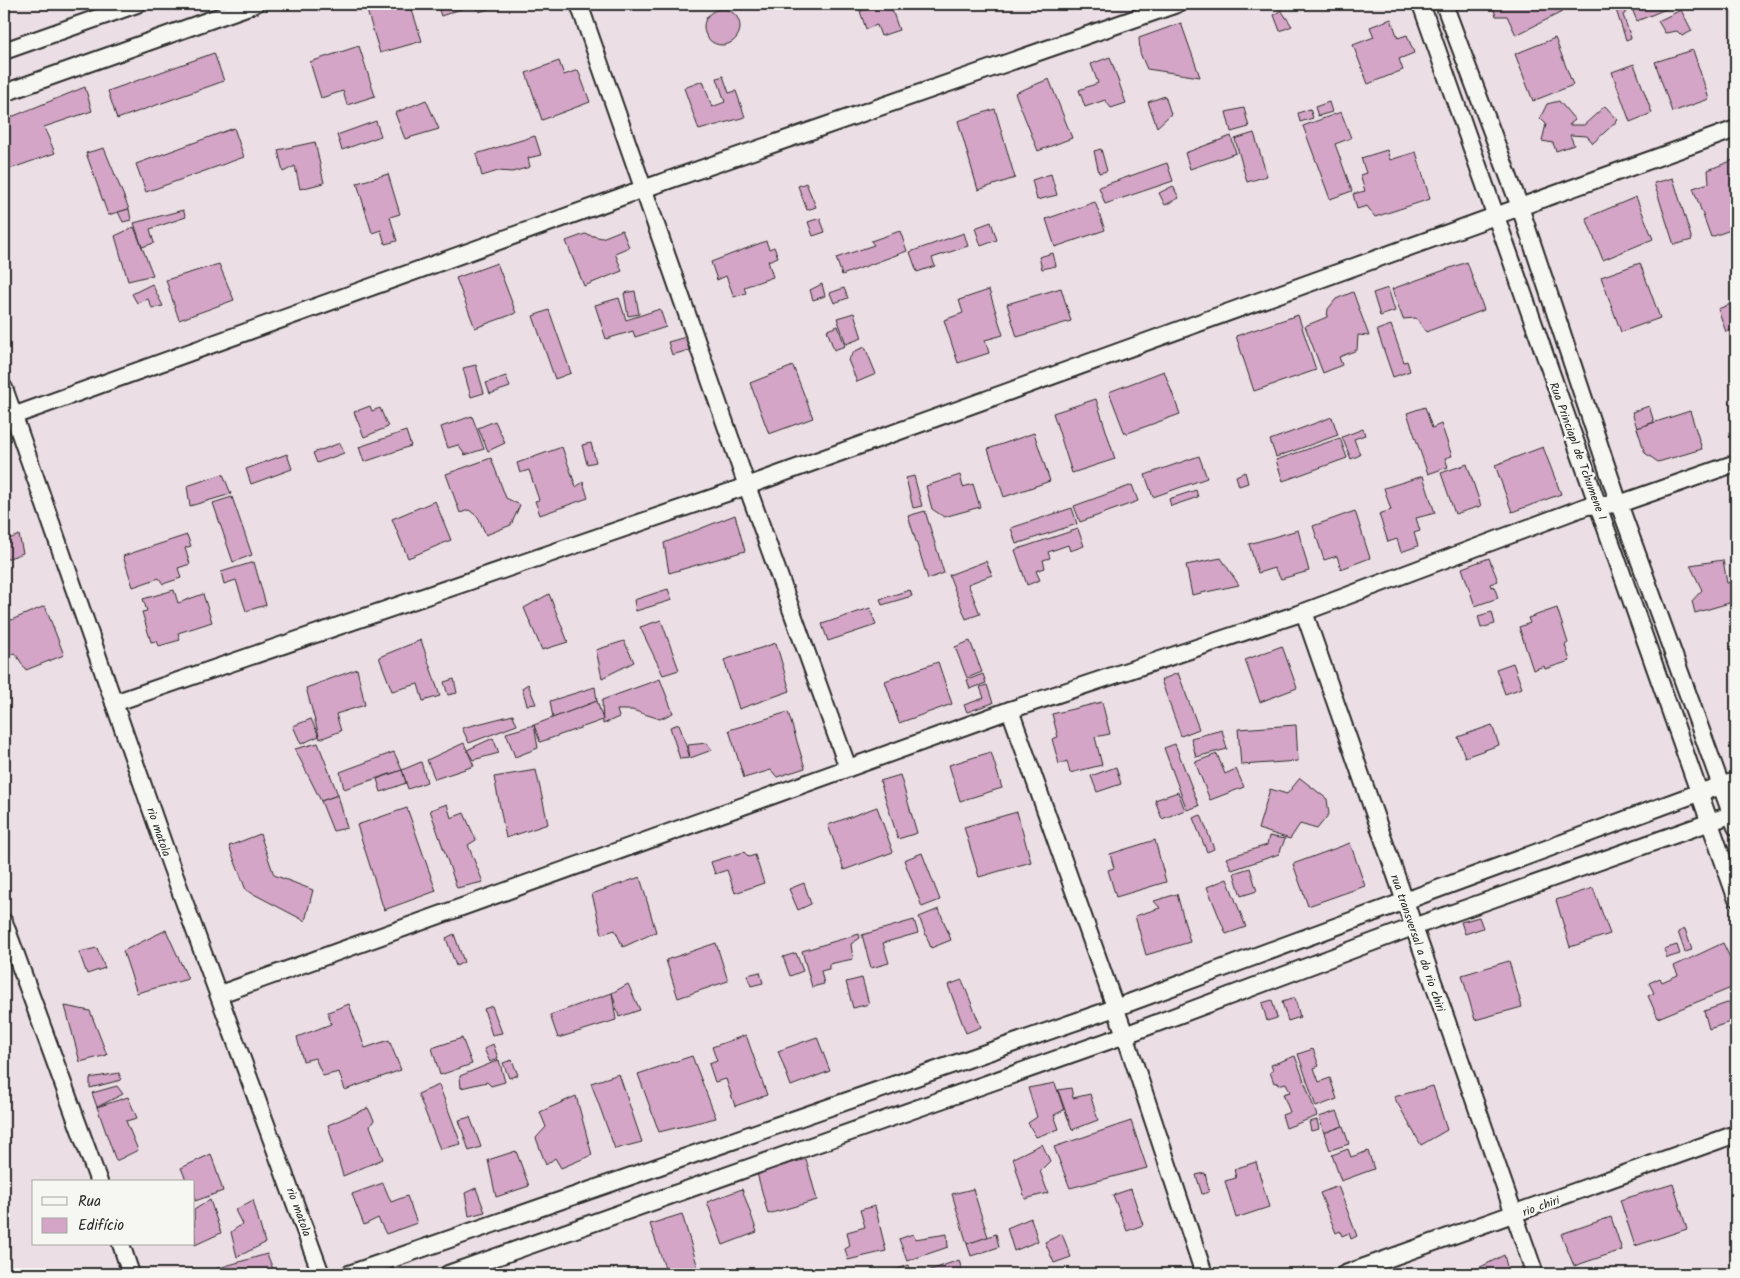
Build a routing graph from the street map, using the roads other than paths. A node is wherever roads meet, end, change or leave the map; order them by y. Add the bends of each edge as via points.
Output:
1 (137, 4) edge
2 (255, 4) edge
3 (579, 4) edge
4 (1177, 4) edge
5 (1421, 4) edge
6 (1444, 4) edge
7 (4, 51) edge
8 (4, 93) edge
9 (1736, 129) edge
10 (643, 189) junction
11 (1520, 207) junction
12 (1494, 216) junction
13 (4, 388) edge
14 (13, 416) junction
15 (1736, 463) edge
16 (747, 486) junction
17 (1620, 504) junction
18 (1598, 506) junction
19 (1304, 612) junction
20 (114, 703) junction
21 (1010, 710) junction
22 (848, 768) junction
23 (1729, 783) edge
24 (1698, 793) junction
25 (1735, 819) edge
26 (1709, 822) junction
27 (1736, 897) edge
28 (1403, 901) junction
29 (4, 922) edge
30 (1413, 927) junction
31 (220, 994) junction
32 (1115, 1008) junction
33 (1125, 1035) junction
34 (1736, 1134) edge
35 (98, 1180) edge
36 (1514, 1215) junction
37 (122, 1246) edge
38 (131, 1274) edge
39 (321, 1274) edge
40 (349, 1274) edge
41 (448, 1274) edge
42 (1204, 1274) edge
43 (1345, 1274) edge
44 (1535, 1274) edge

1 - 7 street
2 - 8 street
3 - 10 street
4 - 10 street
5 - 12 street, Rua Princiapl de Tchumene I
6 - 11 street, Rua Princiapl de Tchumene I
9 - 11 street
10 - 14 street
10 - 16 street
11 - 12 street
11 - 17 street, Rua Princiapl de Tchumene I
12 - 16 street
12 - 18 street, Rua Princiapl de Tchumene I
13 - 14 street, rio matola
14 - 20 street, rio matola
15 - 17 street
16 - 20 street
16 - 22 street
17 - 18 street
17 - 23 street, Rua Princiapl de Tchumene I
18 - 19 street via 1587,506
18 - 24 street, Rua Princiapl de Tchumene I
19 - 21 street
19 - 28 street, rua transversal a do rio chiri
20 - 31 street, rio matola
21 - 22 street
21 - 32 street
22 - 31 street
23 - 24 street
23 - 25 street, Rua Princiapl de Tchumene I
24 - 26 street, Rua Princiapl de Tchumene I
24 - 28 street
25 - 26 street
26 - 27 street, Rua Princiapl de Tchumene I
26 - 30 street
28 - 30 street, rua transversal a do rio chiri
28 - 32 street
29 - 35 street
30 - 33 street
30 - 36 street, rua transversal a do rio chiri
31 - 39 street, rio matola
32 - 33 street
32 - 40 street
33 - 41 street
33 - 42 street
34 - 36 street, rio chiri
36 - 43 street, rio chiri
36 - 44 street, rua transversal a do rio chiri
37 - 38 street

